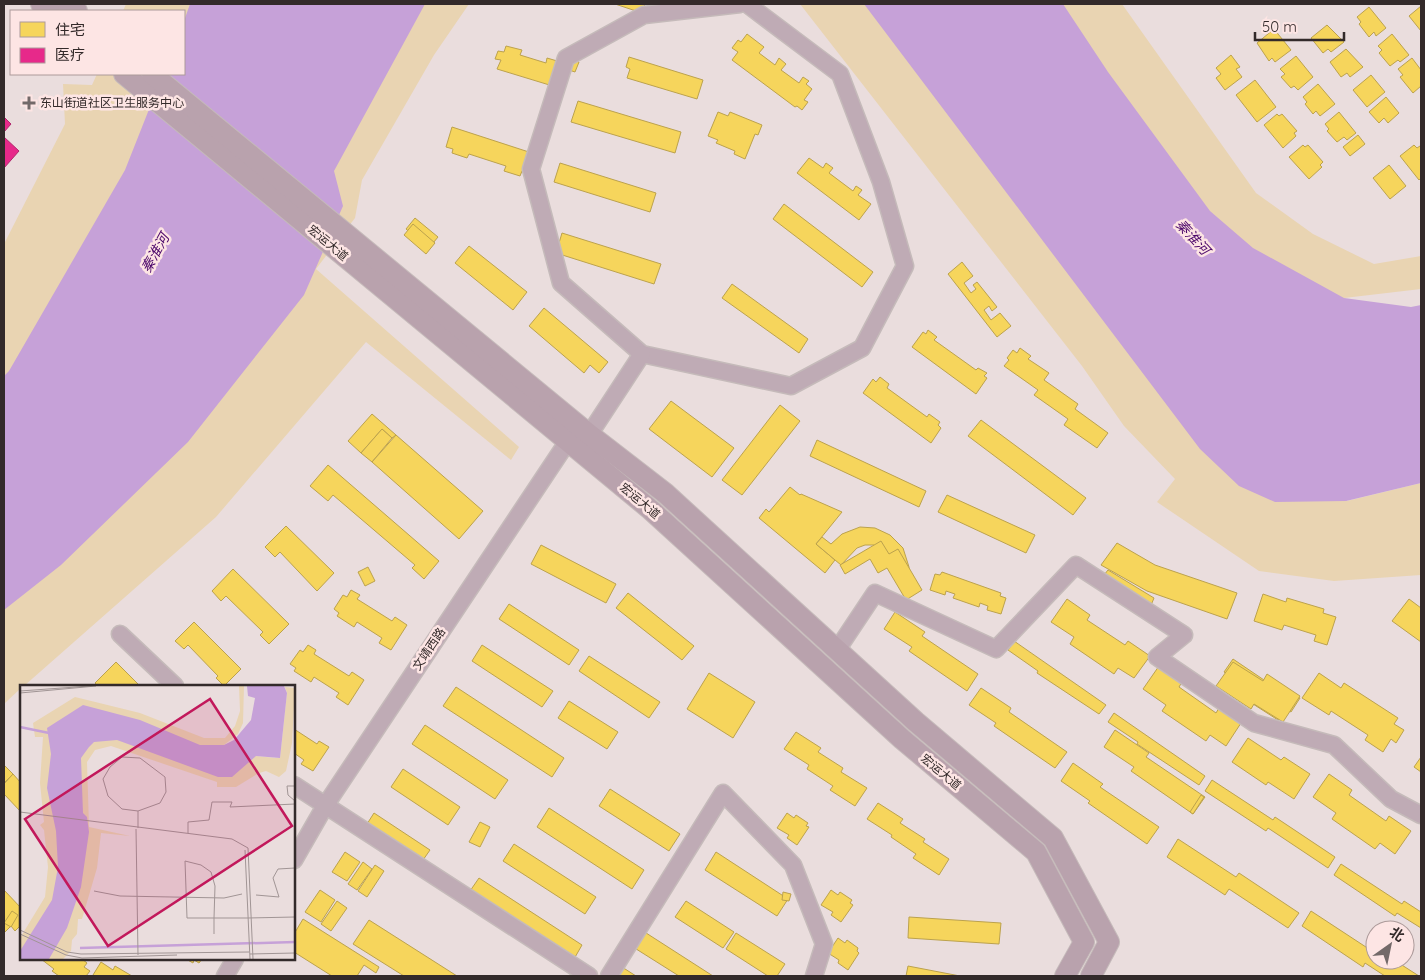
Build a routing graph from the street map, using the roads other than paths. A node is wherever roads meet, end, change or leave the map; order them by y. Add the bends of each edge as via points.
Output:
1 (740, 4) edge
2 (747, 4) edge
3 (125, 75) edge
4 (153, 75) edge
5 (334, 236) junction
6 (642, 354) junction
7 (579, 442) junction
8 (120, 634) dead end
9 (837, 650) junction
10 (174, 685) edge
11 (295, 786) edge
12 (325, 806) junction
13 (1421, 816) edge
14 (295, 858) edge
15 (234, 960) edge
16 (225, 976) edge
17 (589, 976) edge
18 (609, 976) edge
19 (814, 976) edge
20 (1065, 976) edge
21 (1091, 976) edge

1 - 6 street via 644,15 566,58 531,169 561,282
2 - 6 street via 840,74 881,182 905,266 862,348 791,386
3 - 5 main road, 宏运大道
4 - 5 main road, 宏运大道
5 - 7 main road, 宏运大道
6 - 7 street, 文靖西路
7 - 9 main road, 宏运大道 via 665,493
7 - 12 street, 文靖西路
7 - 20 main road, 宏运大道 via 902,739 1036,852 1084,942
8 - 10 street
9 - 13 street via 875,594 996,649 1076,565 1184,635 1157,657 1254,723 1334,746 1391,799
9 - 21 main road, 宏运大道 via 1053,838 1109,942
11 - 12 street
12 - 14 street, 文靖西路
12 - 17 street
15 - 16 street
18 - 19 street via 723,793 793,865 824,944

